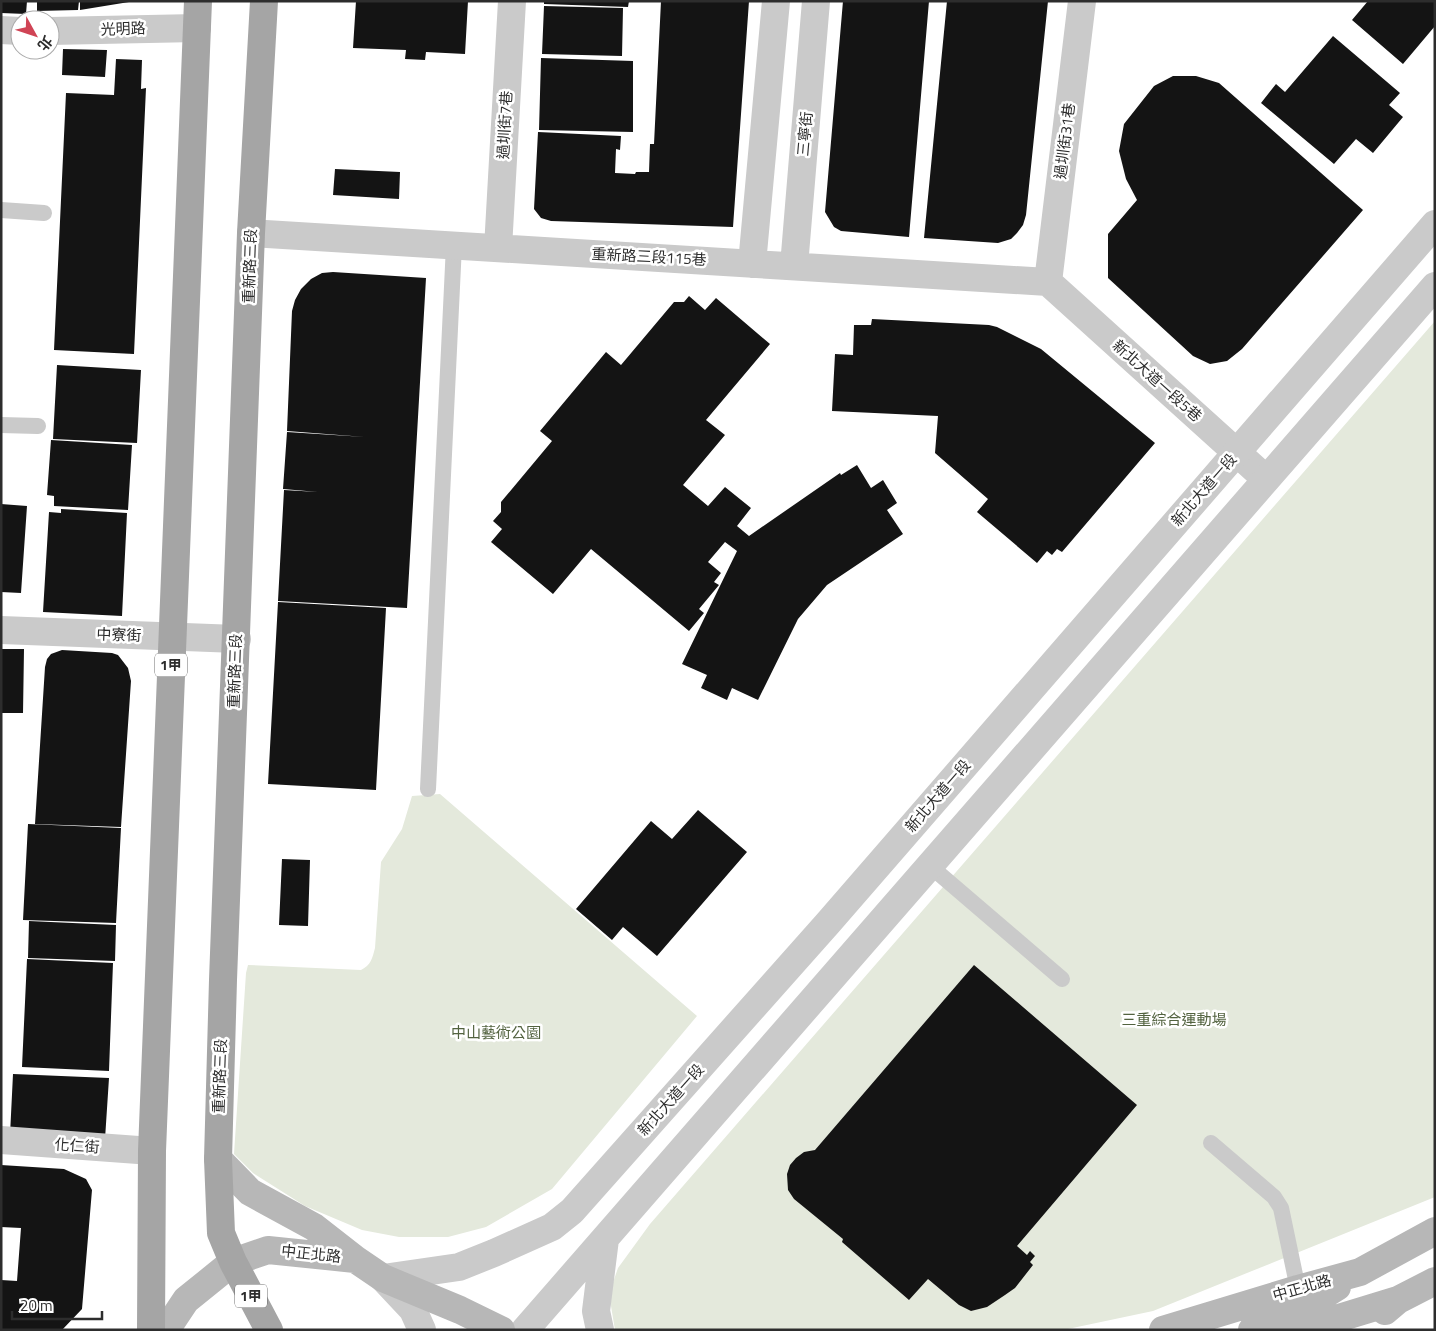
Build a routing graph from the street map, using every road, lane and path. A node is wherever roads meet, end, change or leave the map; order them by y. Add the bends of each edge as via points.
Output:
1 (264, 1) edge
2 (512, 1) edge
3 (776, 1) edge
4 (816, 1) edge
5 (1084, 4) edge
6 (197, 14) edge
7 (60, 30) edge
8 (1, 210) edge
9 (44, 213) dead end
10 (1435, 224) edge
11 (251, 233) junction
12 (454, 245) junction
13 (498, 248) junction
14 (752, 264) junction
15 (794, 266) junction
16 (1048, 282) junction
17 (1435, 286) edge
18 (1, 425) edge
19 (38, 426) dead end
20 (1236, 453) junction
21 (1266, 479) junction
22 (1, 630) edge
23 (172, 637) junction
24 (236, 640) junction
25 (428, 789) dead end
26 (930, 866) junction
27 (1062, 979) dead end
28 (1, 1140) edge
29 (1211, 1143) dead end
30 (152, 1151) junction
31 (218, 1159) junction
32 (1435, 1231) edge
33 (604, 1239) junction
34 (355, 1259) junction
35 (233, 1262) junction
36 (1360, 1272) junction
37 (383, 1278) junction
38 (1435, 1281) edge
39 (1298, 1289) junction
40 (1398, 1300) junction
41 (150, 1330) edge
42 (166, 1330) edge
43 (269, 1330) edge
44 (422, 1330) edge
45 (500, 1330) edge
46 (524, 1330) edge
47 (600, 1330) edge
48 (1164, 1330) edge
49 (1252, 1330) edge
50 (1300, 1330) edge
51 (1359, 1330) edge

1 - 11 main road, 重新路三段 / 1甲
2 - 13 street, 過圳街7巷
3 - 14 street
4 - 15 street, 三寧街
5 - 16 street, 過圳街31巷
6 - 7 street, 光明路
6 - 23 main road, 1甲
8 - 9 lane
10 - 20 street, 新北大道一段
11 - 12 street, 重新路三段115巷
11 - 24 main road, 重新路三段 / 1甲
12 - 13 street, 重新路三段115巷
12 - 25 lane
13 - 14 street, 重新路三段115巷
14 - 15 street, 重新路三段115巷
15 - 16 street, 重新路三段115巷
16 - 20 street, 新北大道一段5巷
17 - 21 street
18 - 19 lane
20 - 21 street, 新北大道一段5巷
20 - 37 street, 新北大道一段 via 828,923 572,1211 552,1227 459,1267
21 - 26 street
22 - 23 street, 中寮街
23 - 24 street, 中寮街
23 - 30 main road, 1甲
24 - 31 main road, 重新路三段 / 1甲
26 - 27 lane
26 - 33 street
28 - 30 street, 化仁街
29 - 39 lane via 1274,1197 1281,1208
30 - 41 main road, 1甲
31 - 34 main road via 250,1192 314,1226
31 - 35 main road, 重新路三段 / 1甲 via 221,1233
32 - 36 main road, 中正北路
33 - 46 street
33 - 47 street via 596,1311
34 - 35 main road, 中正北路 via 268,1250
34 - 37 main road, 中正北路
35 - 42 main road, 中正北路 via 186,1300
35 - 43 main road, 重新路三段 / 1甲
36 - 39 main road, 中正北路
36 - 49 main road via 1305,1307
37 - 44 street via 413,1310
37 - 45 main road, 中正北路
38 - 40 main road
39 - 48 main road, 中正北路
40 - 50 main road
40 - 51 main road

